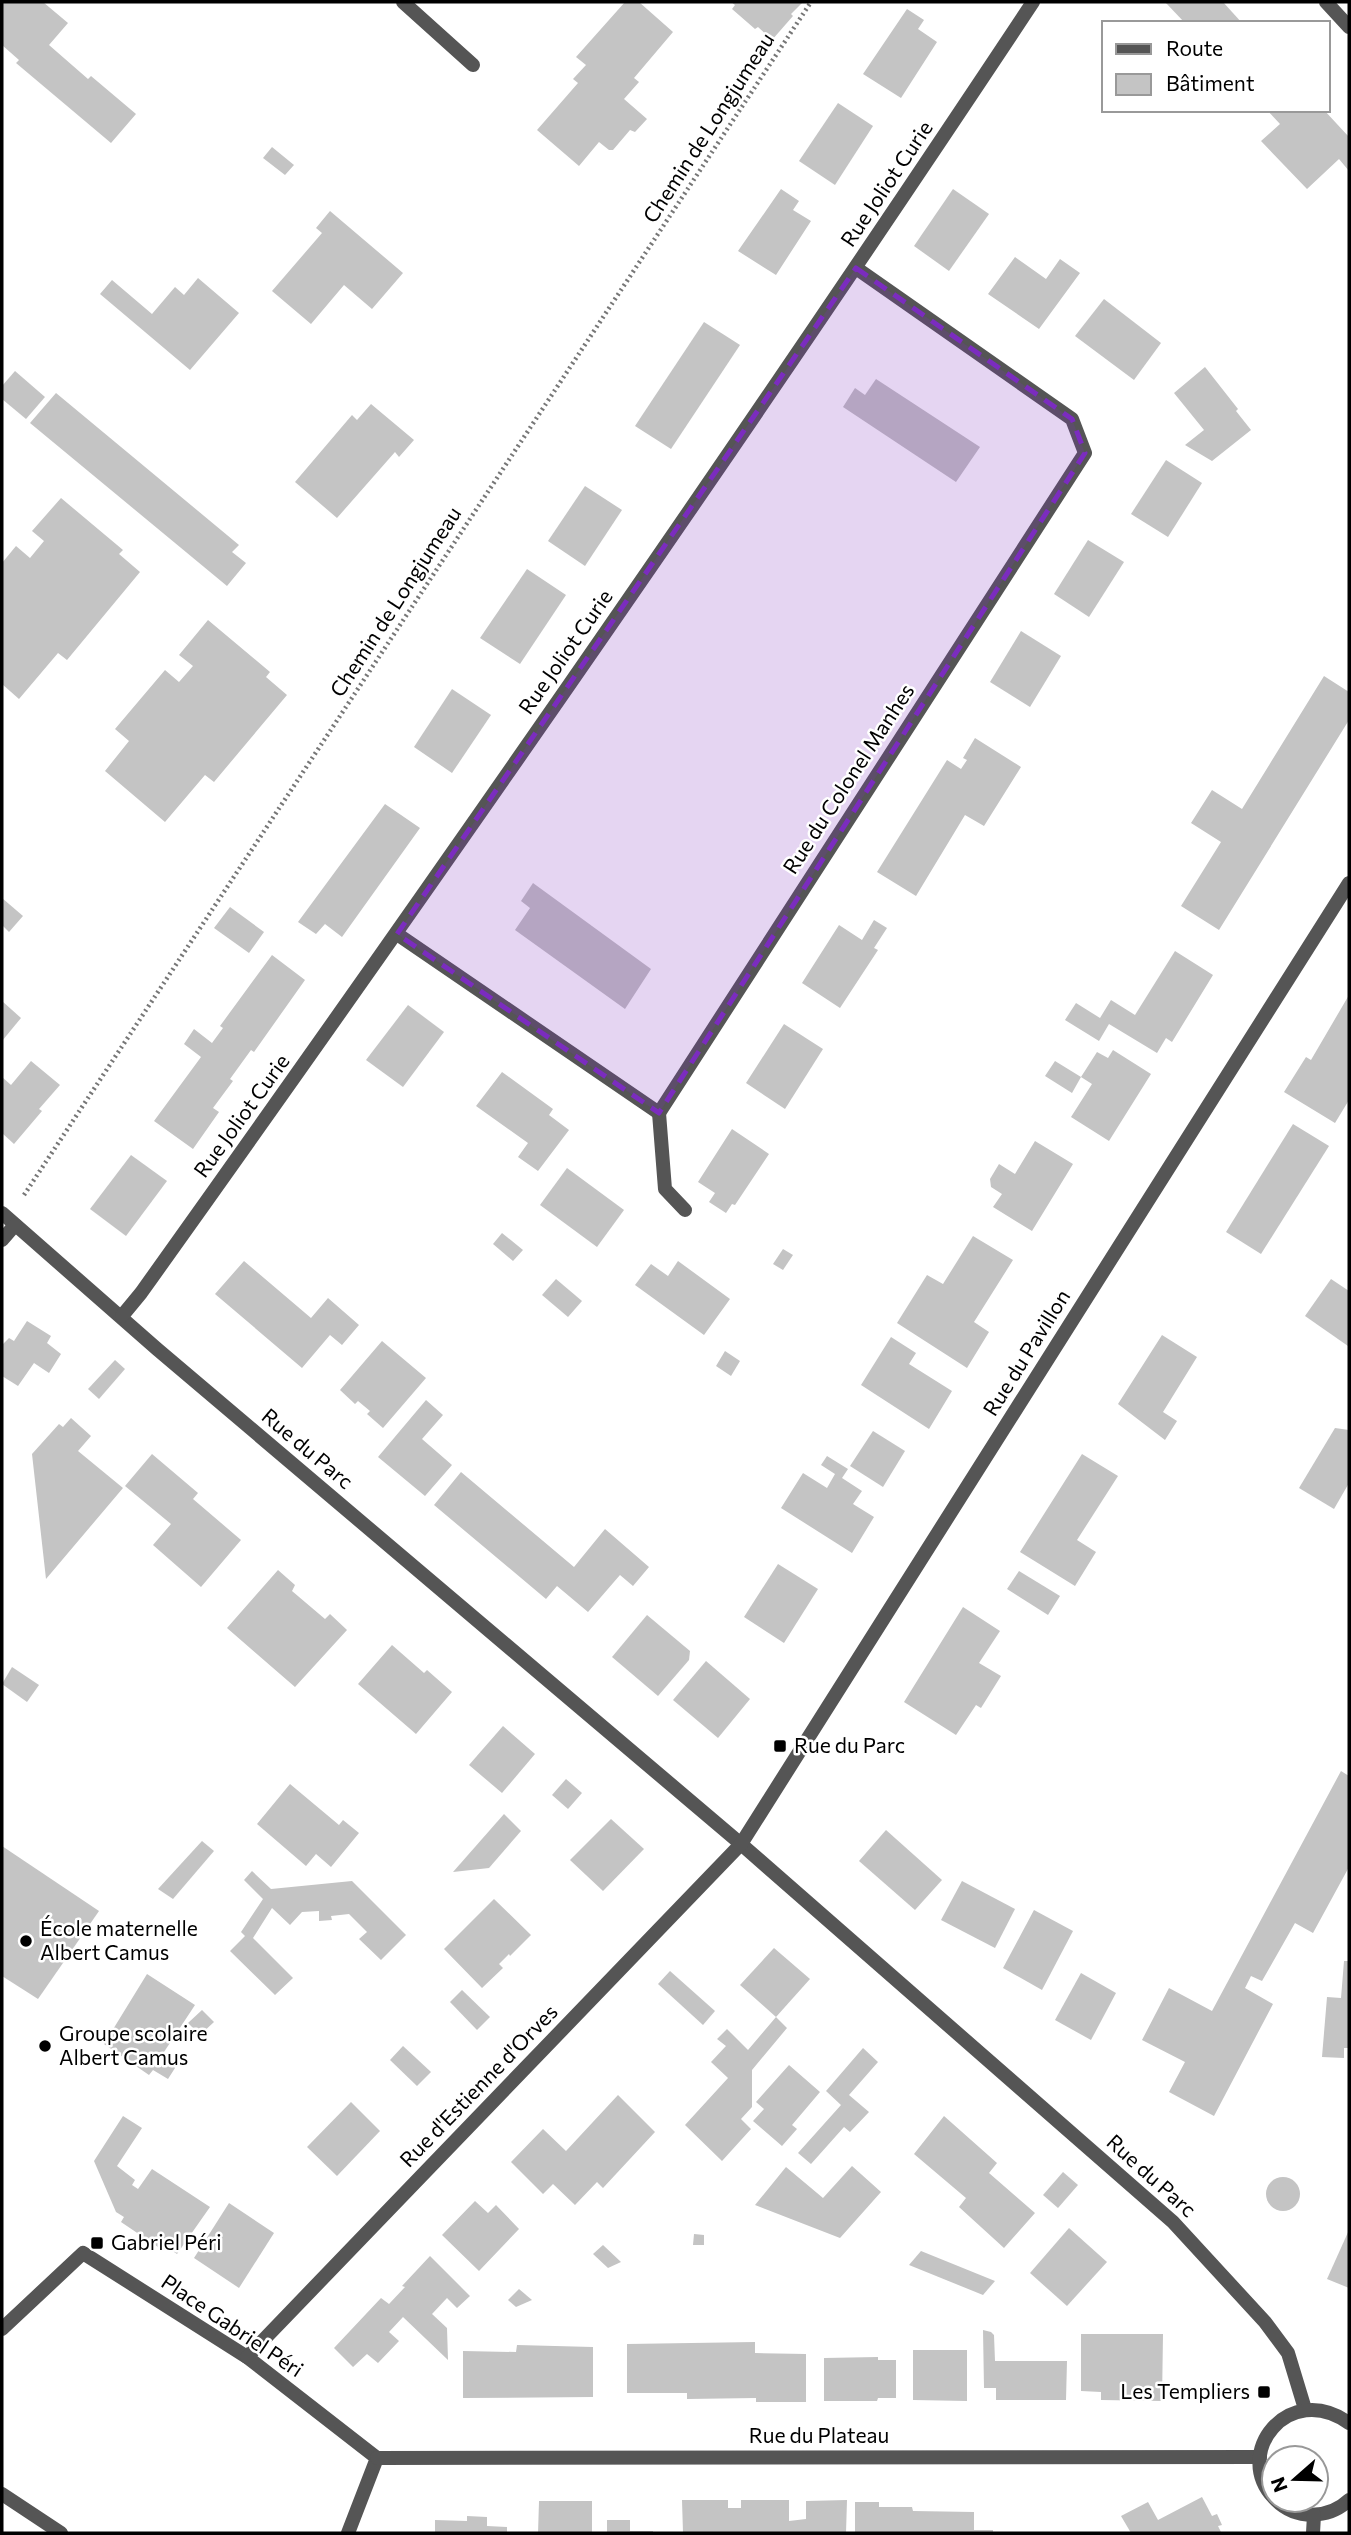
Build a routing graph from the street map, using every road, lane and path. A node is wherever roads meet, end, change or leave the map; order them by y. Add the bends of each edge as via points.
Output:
1 (403, 2) edge
2 (811, 2) edge
3 (1033, 2) edge
4 (1326, 2) edge
5 (1349, 27) edge
6 (473, 65) dead end
7 (856, 268) junction
8 (1349, 883) edge
9 (397, 934) junction
10 (659, 1112) junction
11 (685, 1210) dead end
12 (8, 1219) edge
13 (2, 1240) edge
14 (122, 1316) junction
15 (741, 1844) junction
16 (2, 2329) edge
17 (247, 2357) junction
18 (1305, 2409) junction
19 (1349, 2423) edge
20 (1263, 2444) edge
21 (1260, 2457) edge
22 (377, 2458) junction
23 (2, 2494) edge
24 (1349, 2500) edge
25 (1306, 2514) edge
26 (1314, 2515) junction
27 (61, 2533) edge
28 (348, 2533) edge
29 (1313, 2533) edge

1 - 6 street
2 - 12 path, Chemin de Longjumeau
3 - 7 street, Rue Joliot Curie
4 - 5 street
7 - 9 street, Rue Joliot Curie
7 - 10 street, Rue du Colonel Manhes via 1072,419 1085,453
8 - 15 street, Rue du Pavillon
9 - 10 street
9 - 14 street, Rue Joliot Curie
10 - 11 street via 665,1189
12 - 13 street
12 - 14 street, Rue du Parc
14 - 15 street, Rue du Parc
15 - 17 street, Rue d'Estienne d'Orves
15 - 18 street, Rue du Parc via 1173,2222 1288,2353
16 - 17 street, Place Gabriel Péri via 83,2253
17 - 22 street, Place Gabriel Péri
18 - 19 street via 1329,2412
18 - 20 street via 1274,2425
21 - 22 street, Rue du Plateau
22 - 28 street
23 - 27 street
24 - 26 street via 1329,2513
25 - 26 street
26 - 29 street

